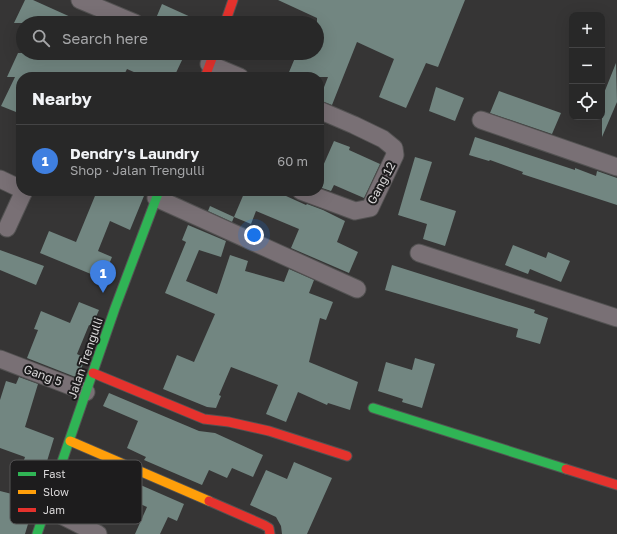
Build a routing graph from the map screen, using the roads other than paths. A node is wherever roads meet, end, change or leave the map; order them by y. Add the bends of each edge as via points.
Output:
1 (80, 0) edge
2 (233, 0) edge
3 (118, 16) edge
4 (227, 16) edge
5 (208, 61) edge
6 (230, 72) edge
7 (324, 112) edge
8 (480, 120) dead end
9 (617, 166) edge
10 (0, 179) edge
11 (16, 187) edge
12 (22, 196) edge
13 (158, 196) edge
14 (160, 196) edge
15 (314, 196) edge
16 (7, 228) dead end
17 (419, 253) dead end
18 (357, 289) dead end
19 (617, 318) edge
20 (0, 359) edge
21 (93, 373) junction
22 (86, 392) junction
23 (373, 408) dead end
24 (70, 441) junction
25 (347, 456) dead end
26 (63, 460) edge
27 (114, 460) edge
28 (142, 472) edge
29 (617, 485) edge
30 (41, 524) edge
31 (78, 524) edge
32 (37, 534) edge
33 (98, 534) edge
34 (270, 534) edge

1 - 3 street
2 - 4 street
5 - 6 street
7 - 15 street, Gang 12 via 383,139 394,148 395,155 370,208 355,211
8 - 9 street
10 - 11 street
12 - 16 street
13 - 21 street, Jalan Trengulli
14 - 18 street
17 - 19 street
20 - 22 street, Gang 5
21 - 22 street, Jalan Trengulli
21 - 25 street via 204,419 269,431
22 - 24 street, Jalan Trengulli
23 - 29 street
24 - 26 street, Jalan Trengulli
24 - 27 street
28 - 34 street via 264,525 269,528
30 - 32 street, Jalan Trengulli
31 - 33 street

